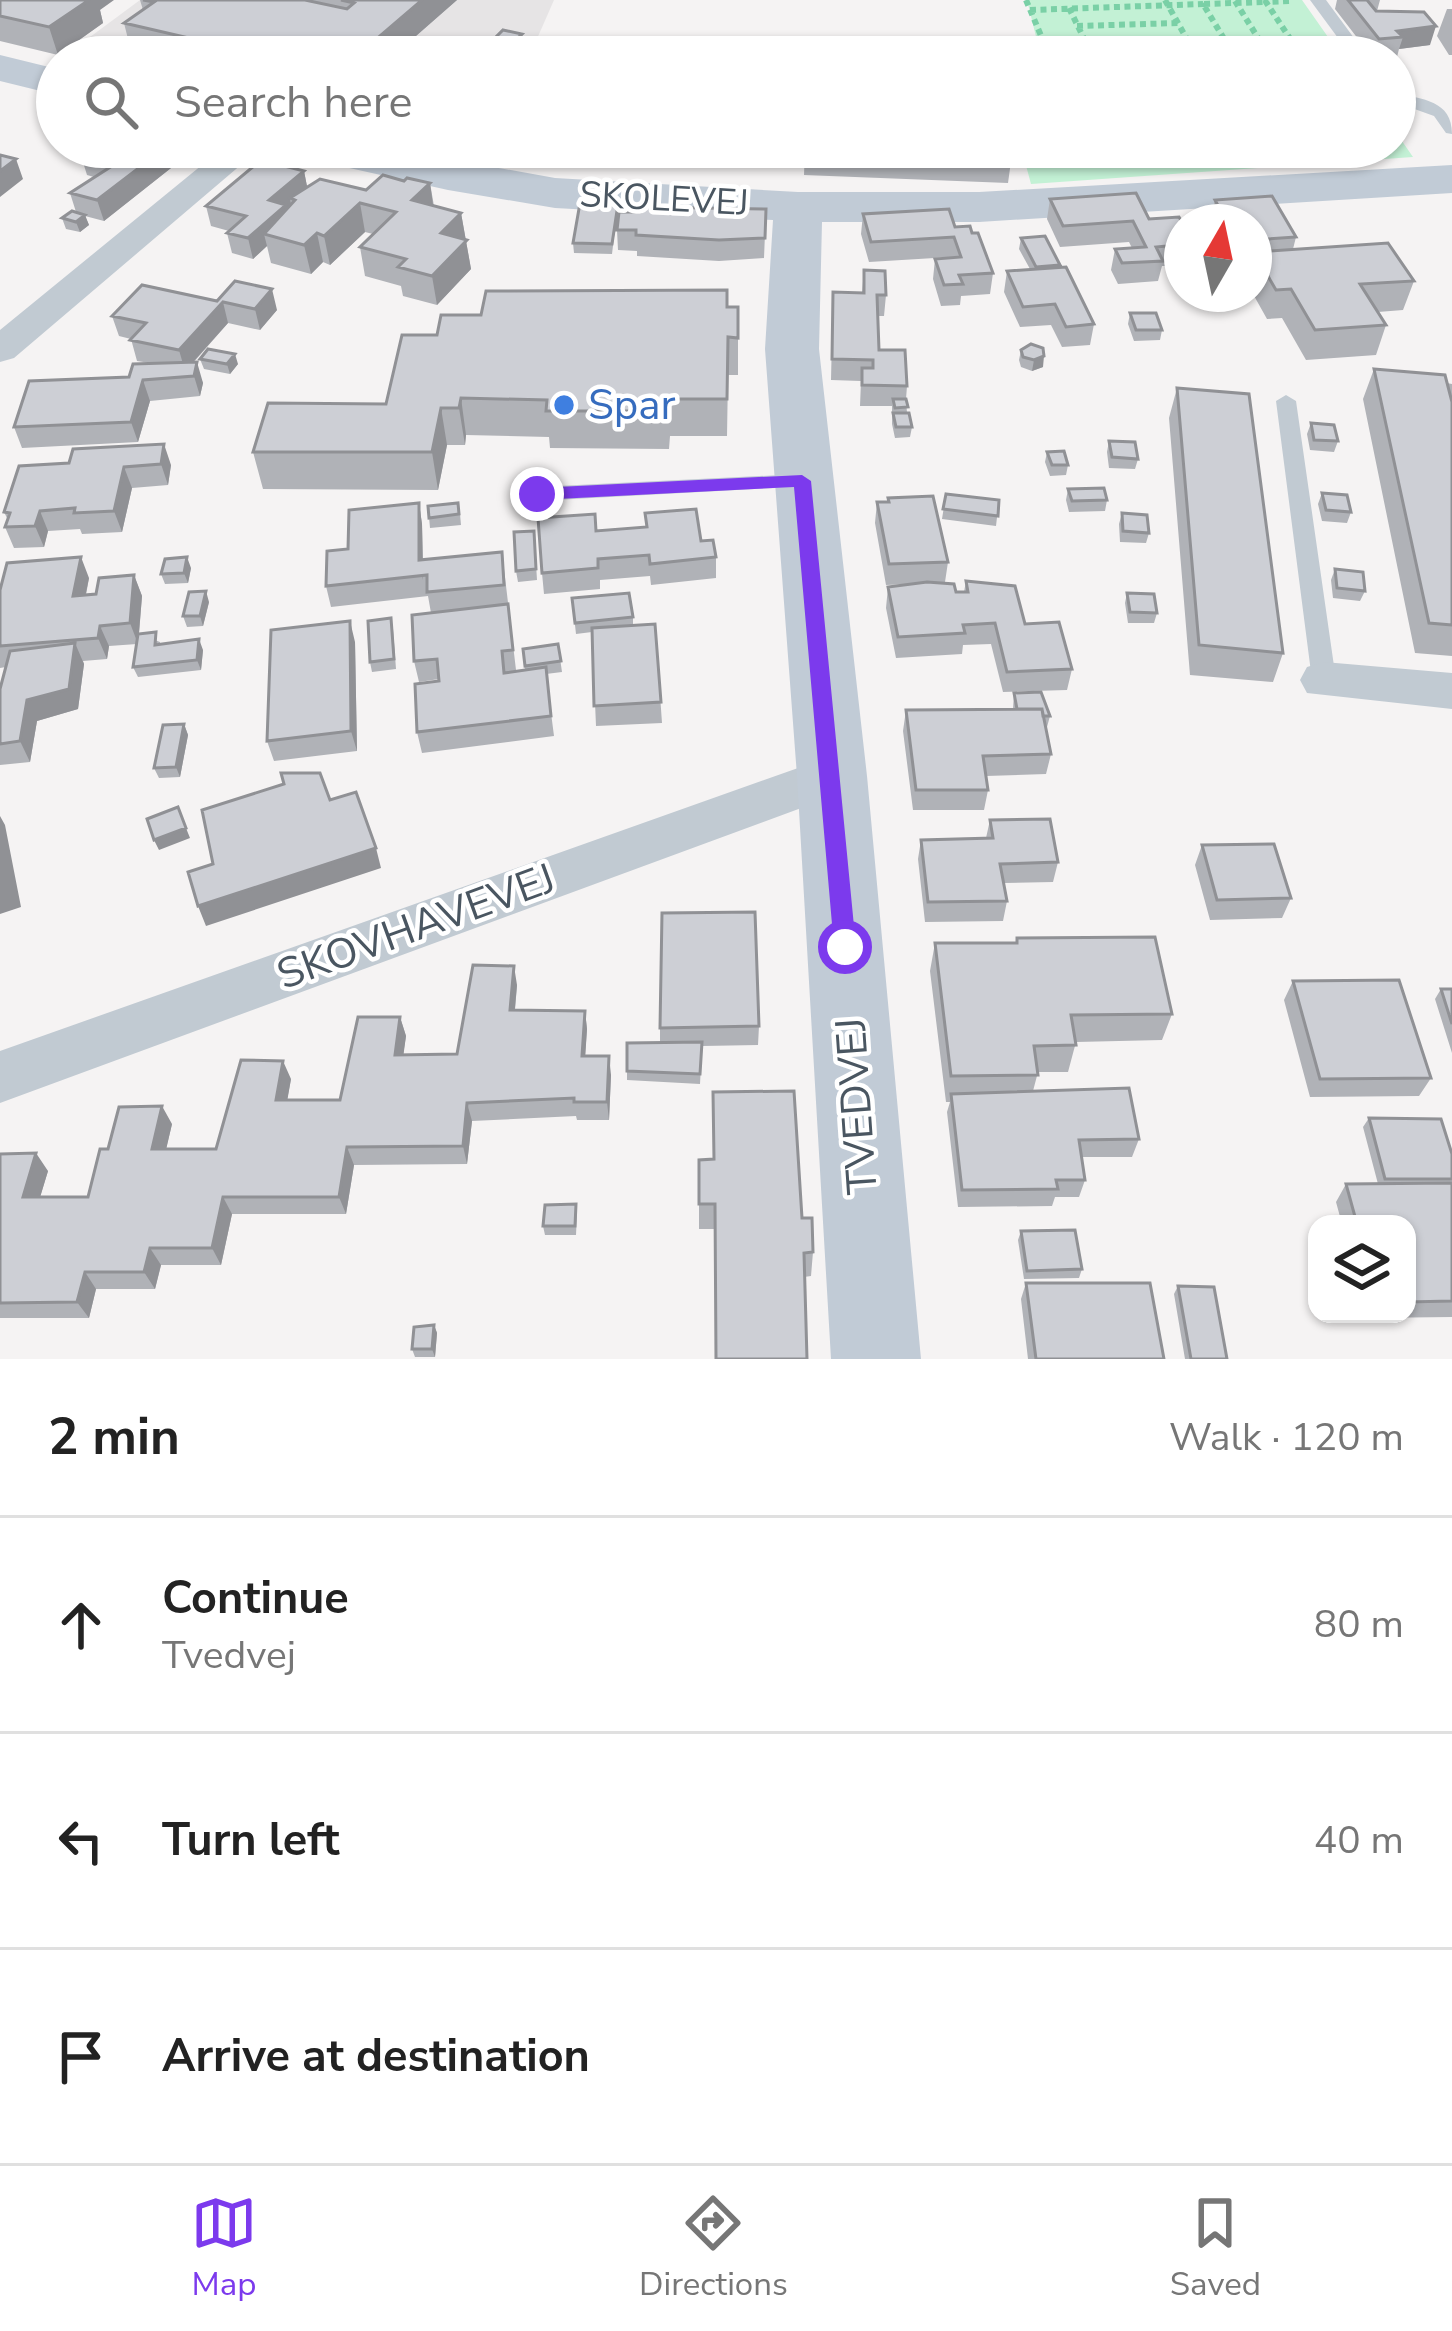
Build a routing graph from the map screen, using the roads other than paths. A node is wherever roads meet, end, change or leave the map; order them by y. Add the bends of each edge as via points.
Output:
1 (1318, 0) edge
2 (1345, 36) edge
3 (0, 68) edge
4 (36, 77) edge
5 (1416, 105) edge
6 (1452, 129) edge
7 (220, 168) edge
8 (426, 168) edge
9 (1452, 179) edge
10 (798, 207) junction
11 (0, 350) edge
12 (1286, 401) dead end
13 (802, 481) junction
14 (537, 494) dead end
15 (1324, 680) joint
16 (1452, 691) edge
17 (832, 776) junction
18 (0, 1077) edge
19 (876, 1359) edge

1 - 2 lane
3 - 4 street
5 - 6 lane via 1440,112
7 - 11 street
8 - 10 street, SKOLEVEJ via 555,193
9 - 10 street, SKOLEVEJ via 979,207
10 - 13 street, TVEDVEJ via 793,349
12 - 15 lane
13 - 14 lane
13 - 17 street, TVEDVEJ
15 - 16 street
17 - 18 street, SKOVHAVEVEJ
17 - 19 street, TVEDVEJ

